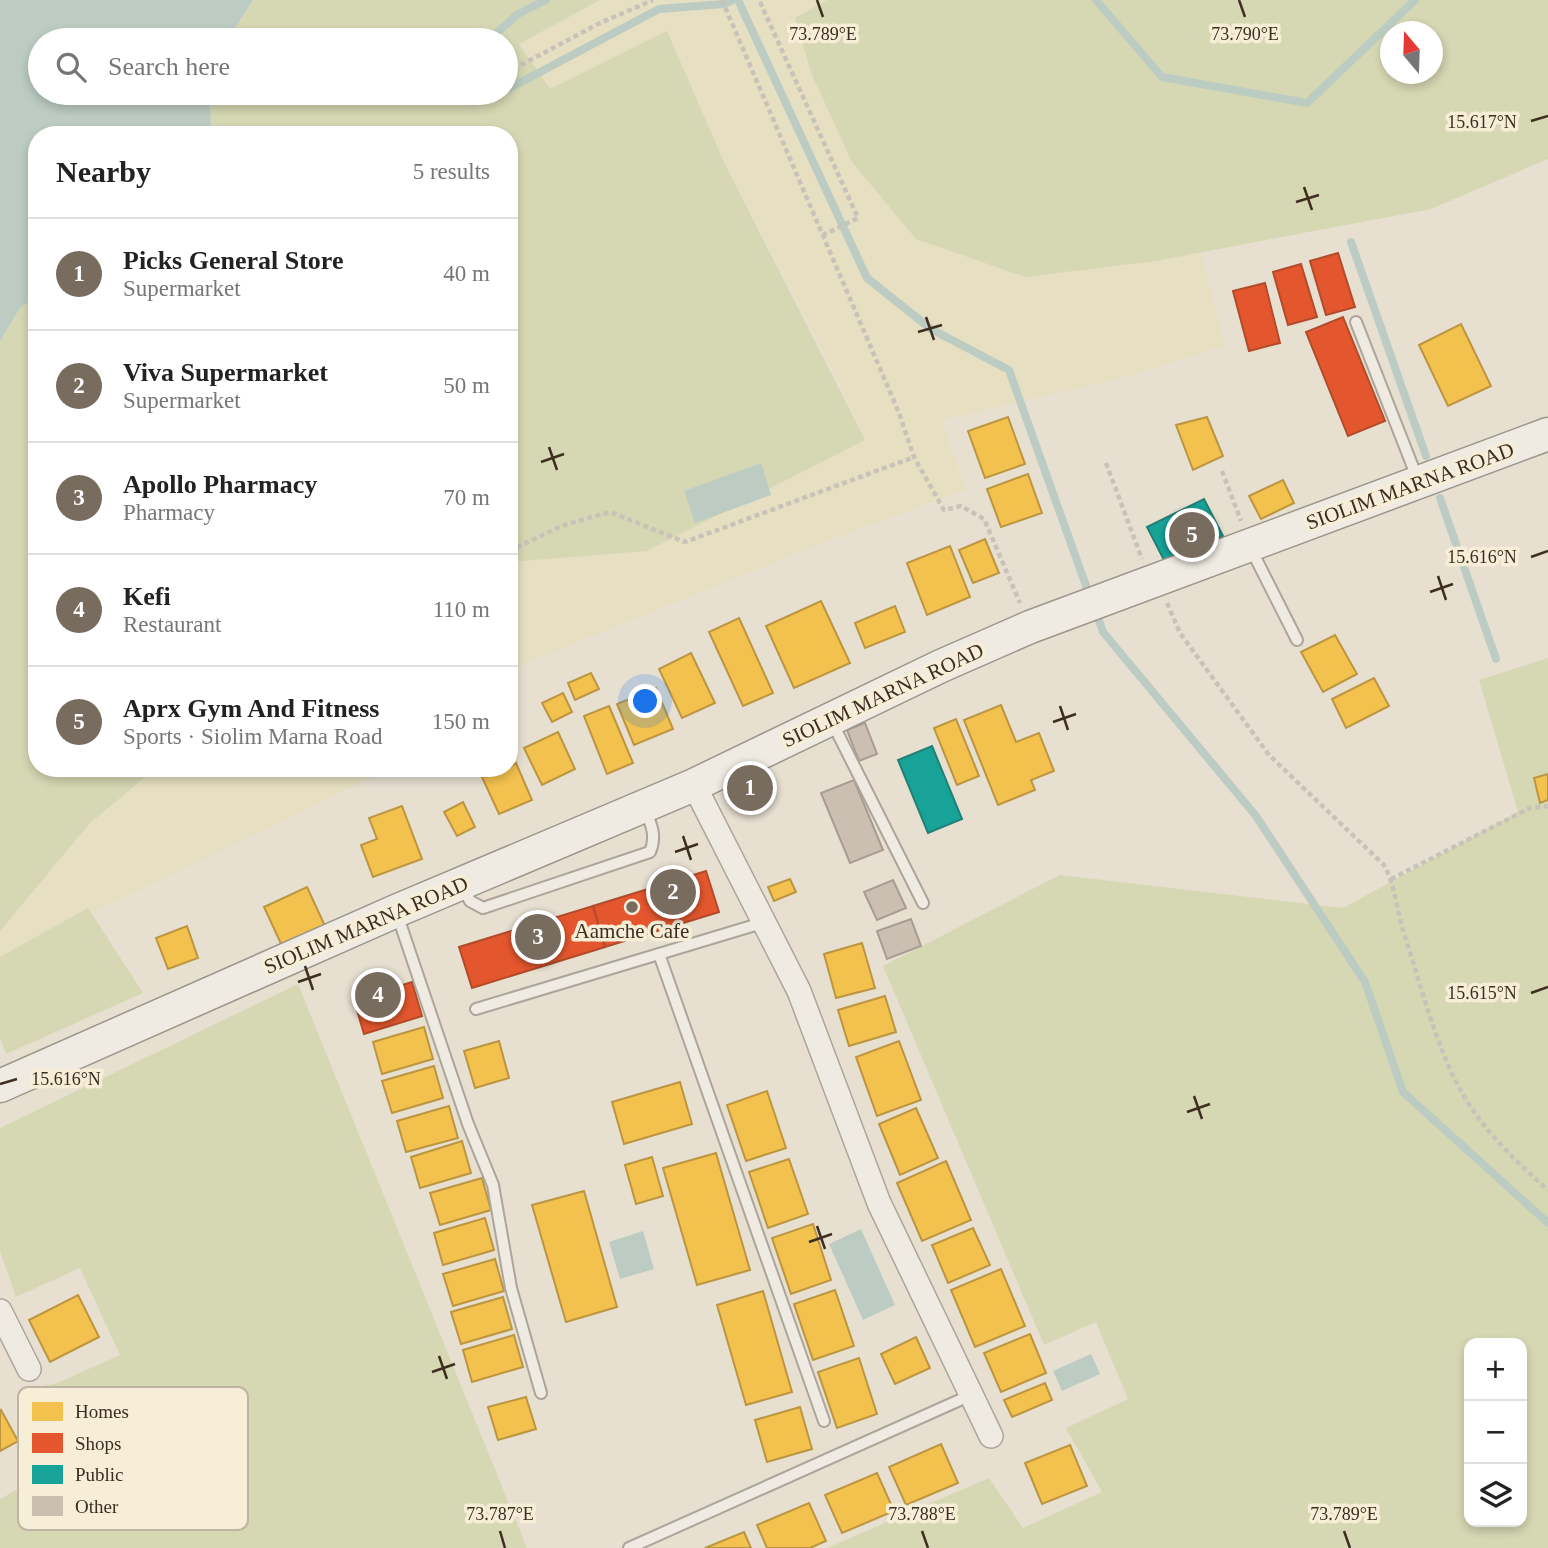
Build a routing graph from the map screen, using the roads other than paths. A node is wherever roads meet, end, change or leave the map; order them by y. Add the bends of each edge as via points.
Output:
1 (1356, 322) dead end
2 (1548, 434) edge
3 (1419, 482) junction
4 (1250, 545) junction
5 (1297, 640) dead end
6 (831, 719) junction
7 (694, 785) junction
8 (645, 806) junction
9 (461, 883) junction
10 (923, 903) dead end
11 (396, 911) junction
12 (762, 923) junction
13 (659, 954) junction
14 (476, 1010) dead end
15 (0, 1086) edge
16 (0, 1311) edge
17 (29, 1369) dead end
18 (541, 1393) dead end
19 (971, 1395) junction
20 (824, 1421) dead end
21 (991, 1436) dead end
22 (629, 1548) edge

1 - 3 lane
2 - 3 main road, SIOLIM MARNA ROAD
3 - 4 main road, SIOLIM MARNA ROAD
4 - 5 lane
4 - 6 main road, SIOLIM MARNA ROAD via 1030,627
6 - 7 main road, SIOLIM MARNA ROAD
6 - 10 lane
7 - 8 main road, SIOLIM MARNA ROAD
7 - 12 street
8 - 9 main road, SIOLIM MARNA ROAD
8 - 9 lane via 653,832 650,852 483,908 470,901
9 - 11 main road, SIOLIM MARNA ROAD
11 - 15 main road, SIOLIM MARNA ROAD
11 - 18 lane via 493,1185 511,1288
12 - 13 lane
12 - 19 street via 799,991 879,1203
13 - 14 lane
13 - 20 lane
16 - 17 street
19 - 21 street
19 - 22 lane

